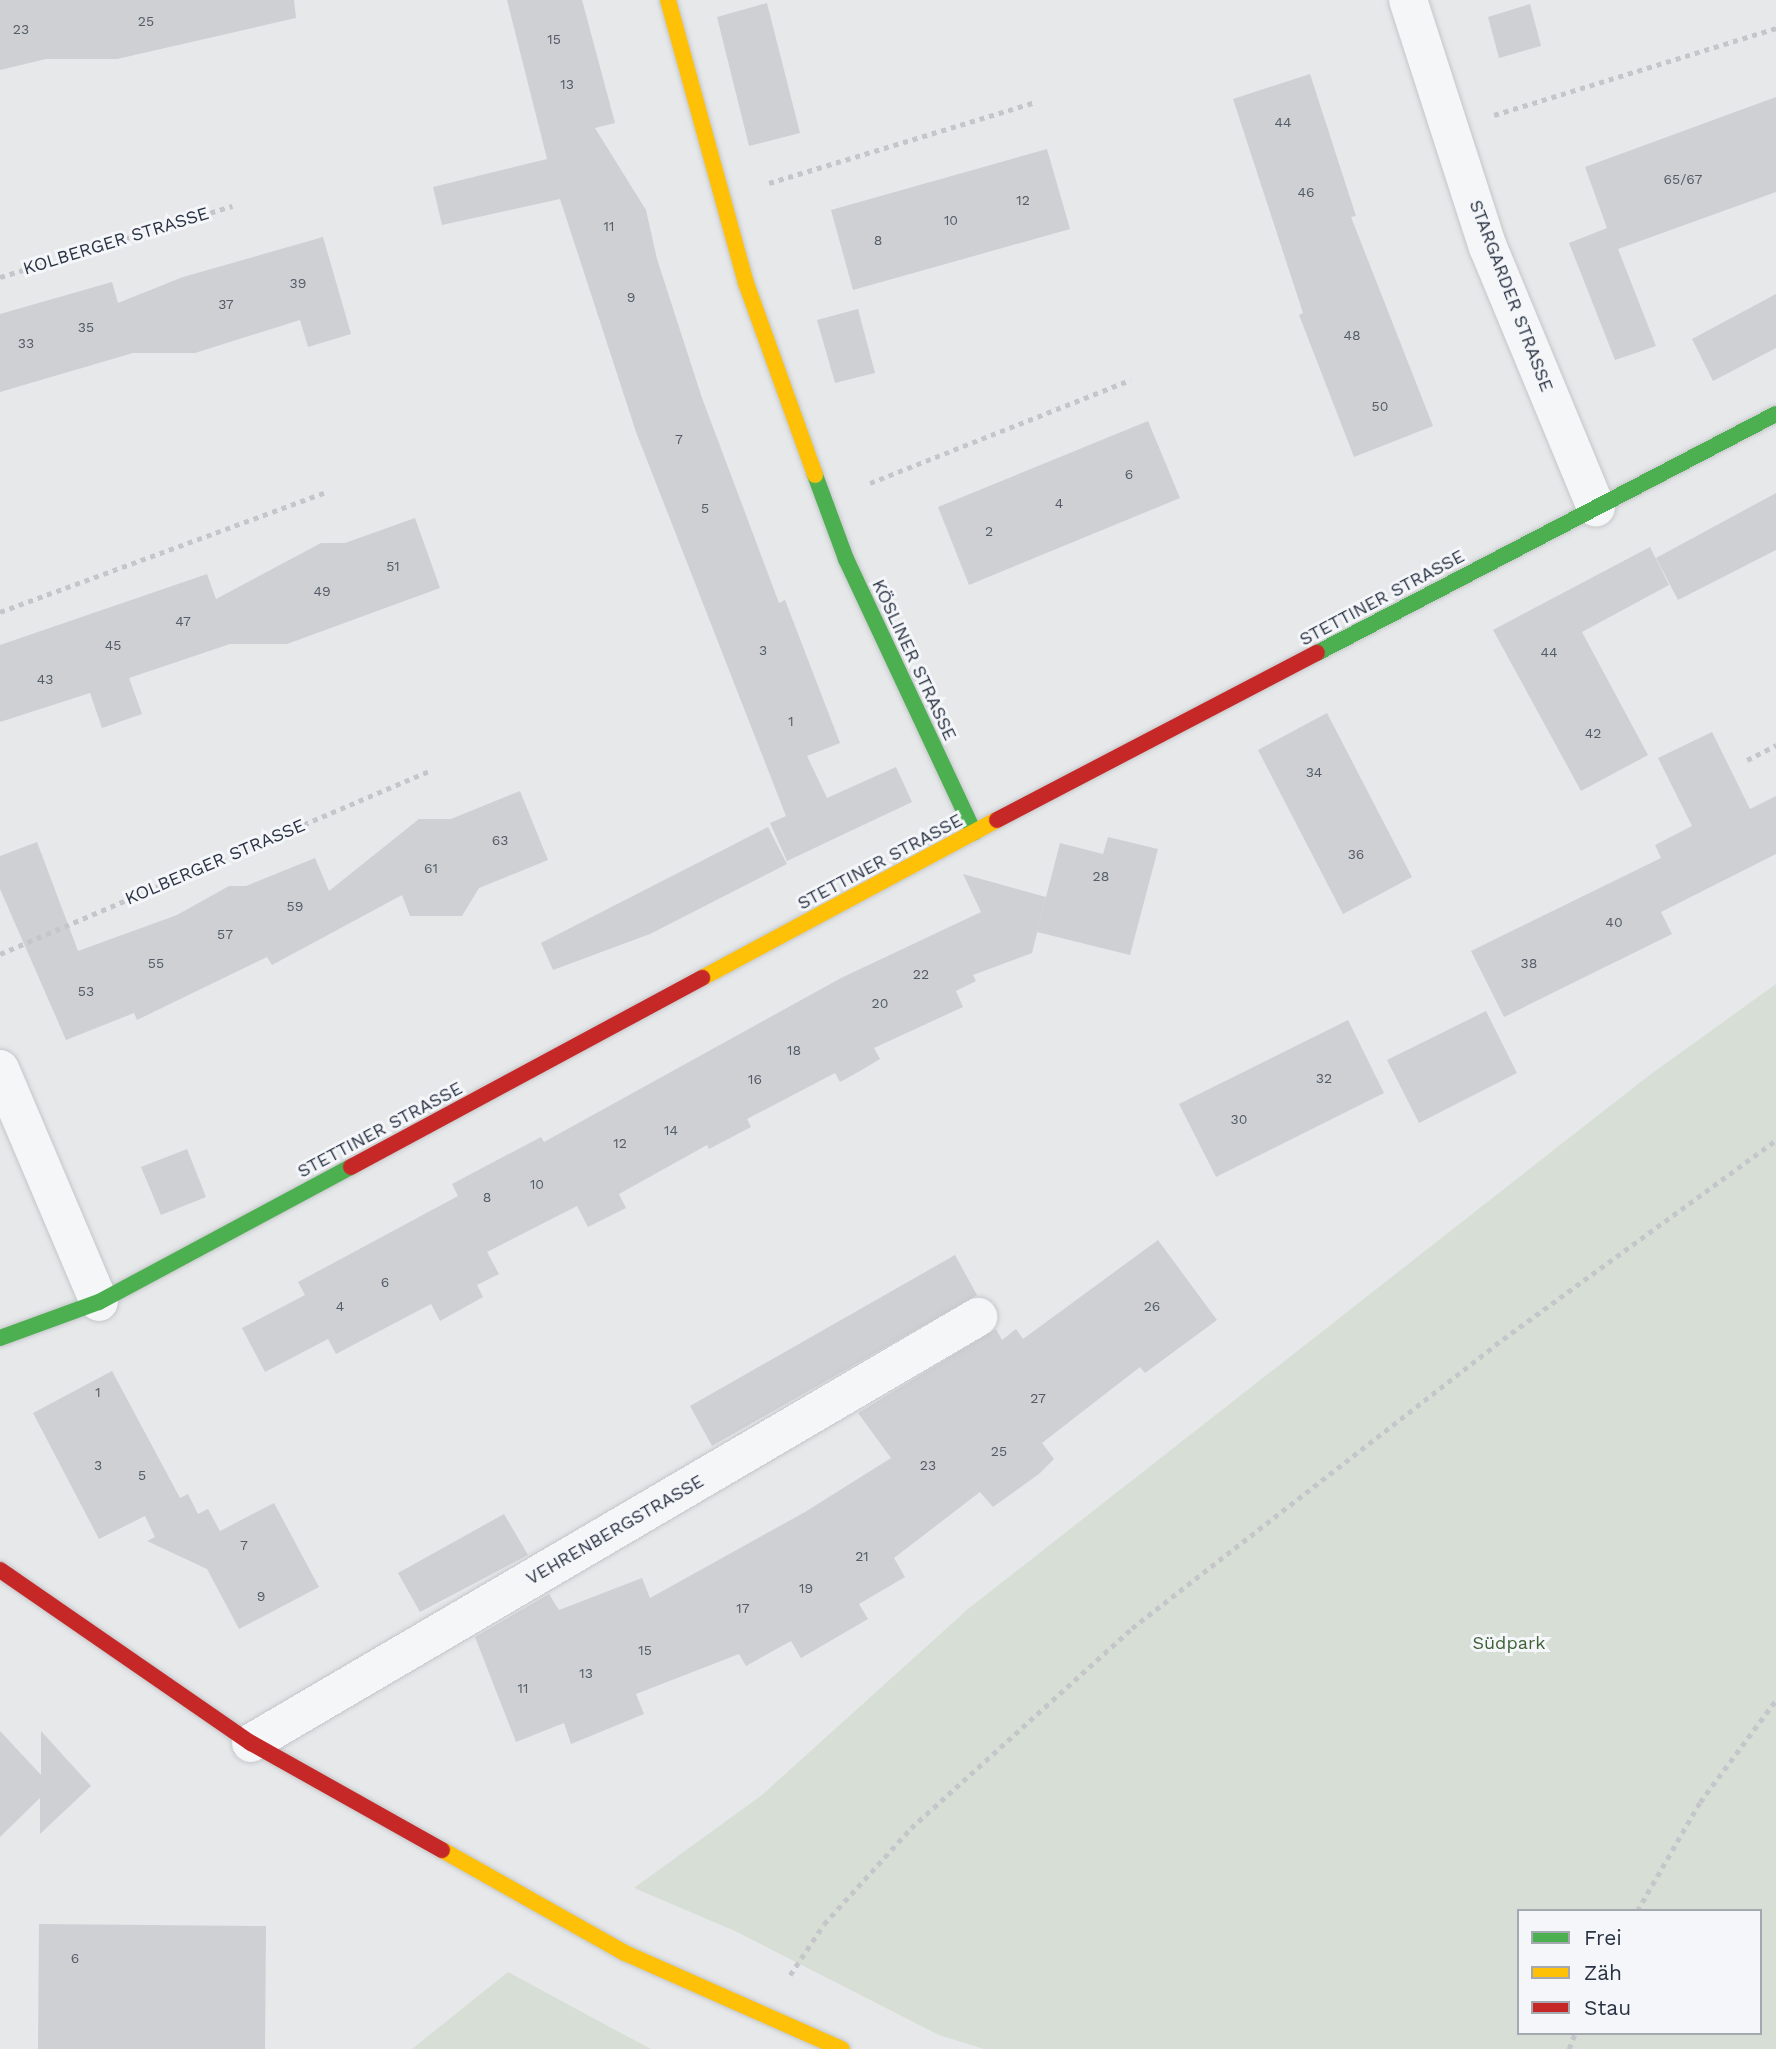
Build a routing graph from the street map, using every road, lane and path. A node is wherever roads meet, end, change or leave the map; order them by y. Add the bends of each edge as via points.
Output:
1 (668, 0) edge
2 (1408, 0) edge
3 (1776, 28) edge
4 (1033, 103) dead end
5 (1450, 128) junction
6 (723, 196) junction
7 (232, 205) dead end
8 (0, 277) edge
9 (1130, 380) dead end
10 (1776, 414) edge
11 (326, 492) dead end
12 (825, 501) junction
13 (1596, 508) junction
14 (0, 612) edge
15 (1776, 745) edge
16 (1747, 760) dead end
17 (430, 771) dead end
18 (974, 832) junction
19 (0, 954) edge
20 (0, 1069) edge
21 (1776, 1140) edge
22 (99, 1302) junction
23 (978, 1317) dead end
24 (0, 1338) edge
25 (0, 1570) edge
26 (1776, 1700) edge
27 (251, 1743) junction
28 (1638, 1909) edge
29 (764, 2018) junction
30 (842, 2049) edge

1 - 6 street, KÖSLINER STRASSE
2 - 5 street, STARGARDER STRASSE
3 - 5 path
4 - 6 path
5 - 13 street, STARGARDER STRASSE via 1488,247
6 - 12 street, KÖSLINER STRASSE via 746,283
7 - 8 path, KOLBERGER STRASSE
9 - 12 path
10 - 13 street, STETTINER STRASSE
11 - 14 path
12 - 18 street, KÖSLINER STRASSE via 846,559
13 - 18 street, STETTINER STRASSE
15 - 16 path
17 - 19 path, KOLBERGER STRASSE
18 - 22 street, STETTINER STRASSE
20 - 22 street
21 - 29 path via 1495,1345 1132,1628 1004,1739 866,1875 824,1924
22 - 24 street, STETTINER STRASSE
23 - 27 street, VEHRENBERGSTRASSE
25 - 27 street
26 - 28 path via 1700,1802
27 - 29 street via 625,1953
29 - 30 street

